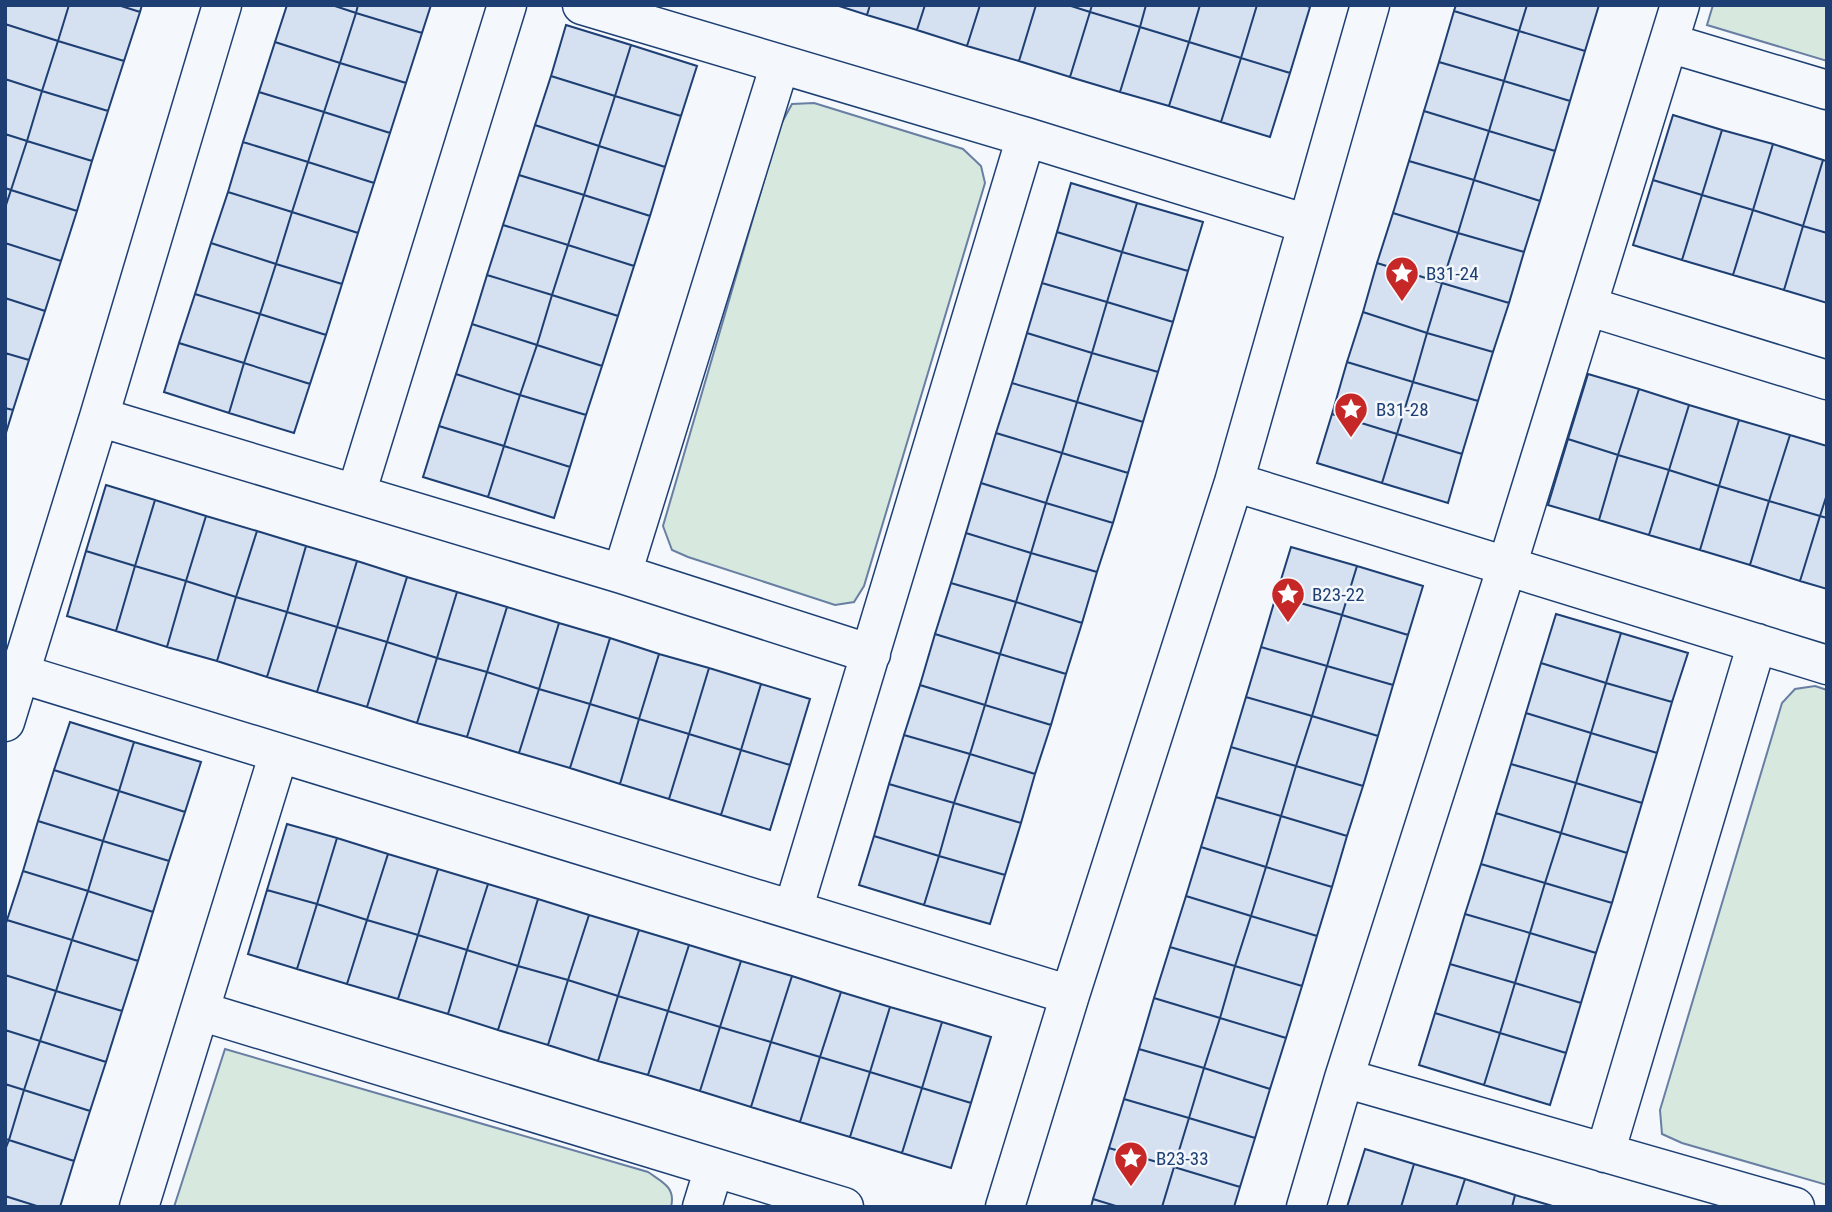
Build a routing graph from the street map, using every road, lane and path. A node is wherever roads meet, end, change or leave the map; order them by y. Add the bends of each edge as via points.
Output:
1 (222, 5) edge
2 (507, 5) edge
3 (582, 5) edge
4 (1370, 5) edge
5 (1680, 5) edge
6 (1669, 43) junction
7 (780, 64) junction
8 (1827, 90) edge
9 (1026, 137) junction
10 (1307, 224) junction
11 (1587, 306) junction
12 (1827, 380) edge
13 (99, 418) junction
14 (1234, 482) junction
15 (356, 494) junction
16 (1507, 566) junction
17 (622, 574) junction
18 (1757, 643) junction
19 (871, 654) junction
20 (1827, 665) edge
21 (13, 671) edge
22 (5, 722) edge
23 (279, 753) junction
24 (793, 910) junction
25 (1070, 995) junction
26 (200, 1011) junction
27 (1344, 1078) junction
28 (1605, 1153) junction
29 (713, 1168) junction
30 (139, 1207) edge
31 (702, 1207) edge
32 (844, 1207) edge
33 (1005, 1207) edge
34 (1306, 1207) edge
35 (1795, 1207) edge

1 - 13 street
2 - 15 street
3 - 7 street
4 - 10 street
5 - 6 street
6 - 8 street
6 - 11 street
7 - 9 street
7 - 17 street
9 - 10 street
9 - 19 street
10 - 14 street
11 - 12 street
11 - 16 street
13 - 15 street
13 - 21 street
14 - 16 street
14 - 25 street
15 - 17 street
16 - 18 street
16 - 27 street
17 - 19 street
18 - 20 street
18 - 28 street
19 - 24 street
21 - 22 street
21 - 23 street
23 - 24 street
23 - 26 street
24 - 25 street
25 - 33 street
26 - 29 street
26 - 30 street
27 - 28 street
27 - 34 street
28 - 35 street
29 - 31 street
29 - 32 street

